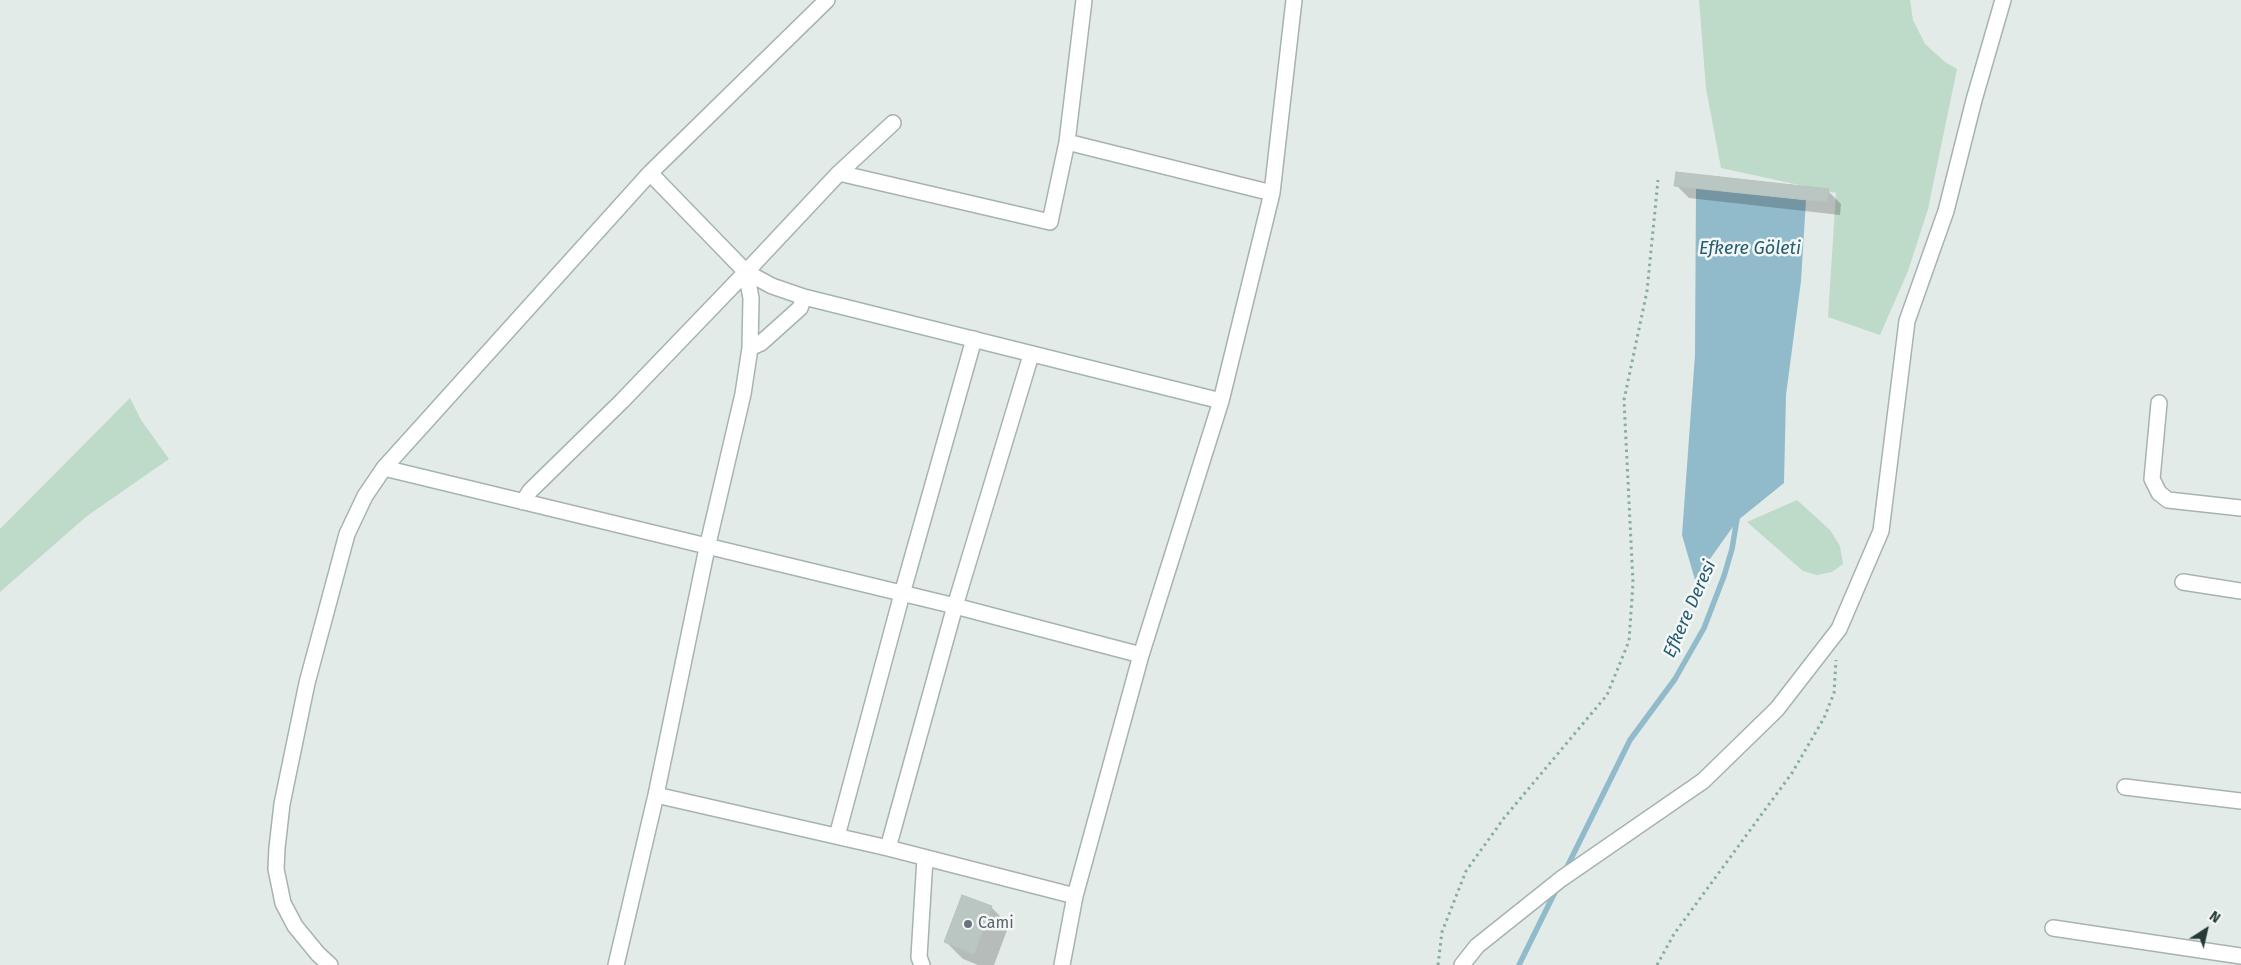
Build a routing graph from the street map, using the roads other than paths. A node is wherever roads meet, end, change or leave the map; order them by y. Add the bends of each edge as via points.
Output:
1 (827, 0) edge
2 (1084, 0) edge
3 (1294, 0) edge
4 (2003, 0) edge
5 (893, 123) dead end
6 (1067, 142) junction
7 (650, 173) junction
8 (839, 173) junction
9 (1272, 193) junction
10 (746, 272) junction
11 (804, 297) junction
12 (974, 339) junction
13 (750, 348) junction
14 (1031, 355) junction
15 (1221, 401) junction
16 (2160, 403) dead end
17 (384, 468) junction
18 (523, 502) junction
19 (2241, 508) edge
20 (707, 548) junction
21 (2183, 582) dead end
22 (2241, 591) edge
23 (902, 594) junction
24 (955, 606) junction
25 (1141, 654) junction
26 (2124, 787) dead end
27 (656, 796) junction
28 (2241, 801) edge
29 (837, 836) junction
30 (888, 848) junction
31 (925, 858) junction
32 (1075, 896) junction
33 (2053, 928) dead end
34 (2241, 956) edge
35 (330, 965) edge
36 (616, 965) edge
37 (922, 965) edge
38 (1062, 965) edge
39 (1462, 965) edge

1 - 7 street
2 - 6 street
3 - 9 street
4 - 39 street via 1946,212 1907,321 1881,531 1839,628 1777,709 1703,781 1561,879 1477,946
5 - 8 street
6 - 8 street via 1050,222
6 - 9 street
7 - 10 street
7 - 17 street
8 - 10 street
9 - 15 street
10 - 11 street via 772,286
10 - 13 street via 751,298
10 - 18 street via 530,491
11 - 12 street
11 - 13 street via 800,308 761,343
12 - 14 street
12 - 23 street
13 - 20 street via 743,394
14 - 15 street
14 - 24 street
15 - 25 street
16 - 19 street via 2152,479 2159,493 2168,500
17 - 18 street
17 - 35 street via 365,496 347,534 307,682 278,839 276,869 283,903 295,926
18 - 20 street
20 - 23 street
20 - 27 street
21 - 22 street
23 - 24 street
23 - 29 street
24 - 25 street
24 - 30 street
25 - 32 street
26 - 28 street
27 - 29 street
27 - 36 street
29 - 30 street
30 - 31 street
31 - 32 street
31 - 37 street via 919,957
32 - 38 street
33 - 34 street

